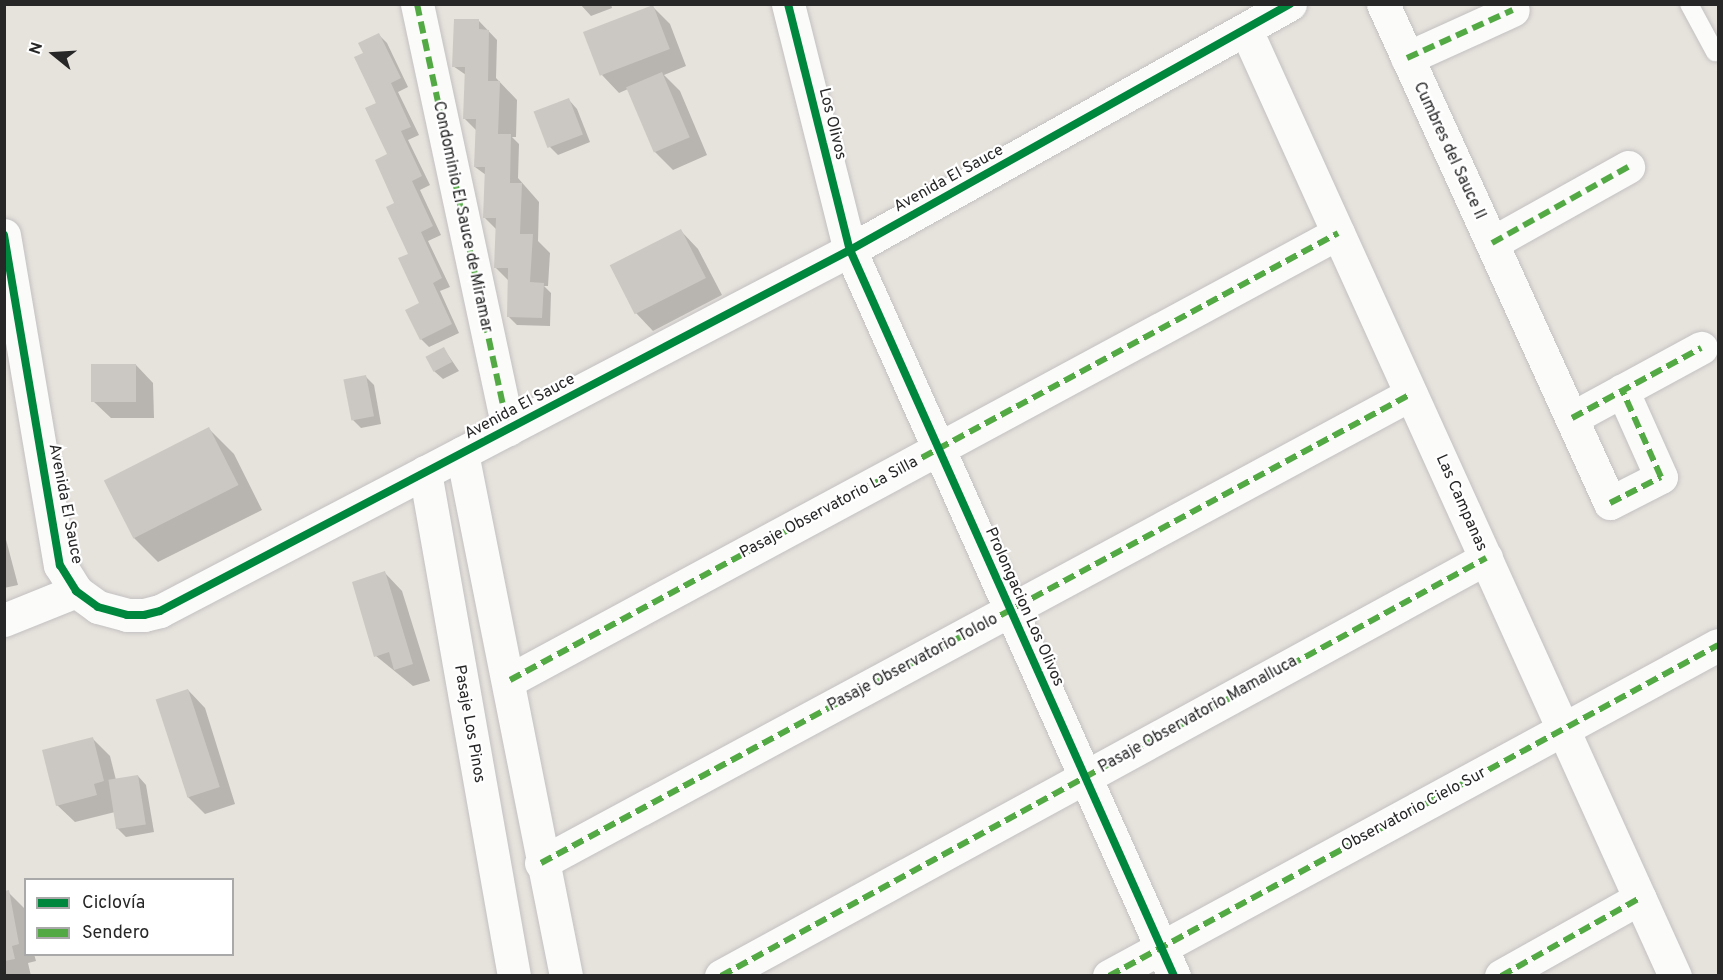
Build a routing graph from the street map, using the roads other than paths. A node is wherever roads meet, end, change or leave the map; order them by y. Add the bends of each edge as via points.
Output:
1 (417, 4) edge
2 (788, 4) edge
3 (1290, 4) edge
4 (1383, 4) edge
5 (1689, 4) edge
6 (1513, 10) dead end
7 (1246, 30) junction
8 (1715, 52) dead end
9 (1407, 58) junction
10 (1628, 167) dead end
11 (1338, 233) junction
12 (4, 235) edge
13 (1492, 243) junction
14 (850, 250) junction
15 (1701, 348) dead end
16 (1622, 390) junction
17 (1411, 394) junction
18 (1572, 418) junction
19 (508, 429) junction
20 (939, 448) junction
21 (462, 453) junction
22 (425, 472) junction
23 (1486, 558) junction
24 (76, 591) junction
25 (1011, 610) junction
26 (4, 620) edge
27 (1719, 645) edge
28 (510, 680) junction
29 (1563, 729) junction
30 (1085, 777) junction
31 (541, 864) junction
32 (1640, 898) junction
33 (1168, 961) edge
34 (514, 975) edge
35 (566, 975) edge
36 (721, 975) edge
37 (1109, 975) edge
38 (1501, 975) edge
39 (1675, 975) edge

1 - 19 street, Condominio El Sauce de Miramar
2 - 14 street, Los Olivos
3 - 7 street, Avenida El Sauce
4 - 9 street, Cumbres del Sauce II
5 - 8 lane
6 - 9 street
7 - 11 street, Las Campanas
7 - 14 street, Avenida El Sauce
9 - 13 street, Cumbres del Sauce II
10 - 13 street
11 - 17 street, Las Campanas
11 - 20 street, Pasaje Observatorio La Silla
12 - 24 street, Avenida El Sauce via 60,565
13 - 18 street, Cumbres del Sauce II
14 - 19 street, Avenida El Sauce
14 - 20 street, Prolongacion Los Olivos
15 - 16 street
16 - 18 street
16 - 18 street, Cumbres del Sauce II via 1660,477 1610,503
17 - 23 street, Las Campanas
17 - 25 street, Pasaje Observatorio Tololo
19 - 21 street, Avenida El Sauce
20 - 25 street, Prolongacion Los Olivos
20 - 28 street, Pasaje Observatorio La Silla
21 - 22 street, Avenida El Sauce
21 - 28 street
22 - 24 street, Avenida El Sauce via 160,611 144,615 111,612
22 - 34 street, Pasaje Los Pinos
23 - 29 street, Las Campanas
23 - 30 street, Pasaje Observatorio Mamalluca
24 - 26 street
25 - 30 street, Prolongacion Los Olivos
25 - 31 street, Pasaje Observatorio Tololo
27 - 29 street, Observatorio Cielo Sur
28 - 31 street
29 - 32 street, Las Campanas
29 - 33 street, Observatorio Cielo Sur
30 - 33 street, Prolongacion Los Olivos
30 - 36 street, Pasaje Observatorio Mamalluca
31 - 35 street
32 - 38 street
32 - 39 street, Las Campanas
33 - 37 street, Observatorio Cielo Sur

